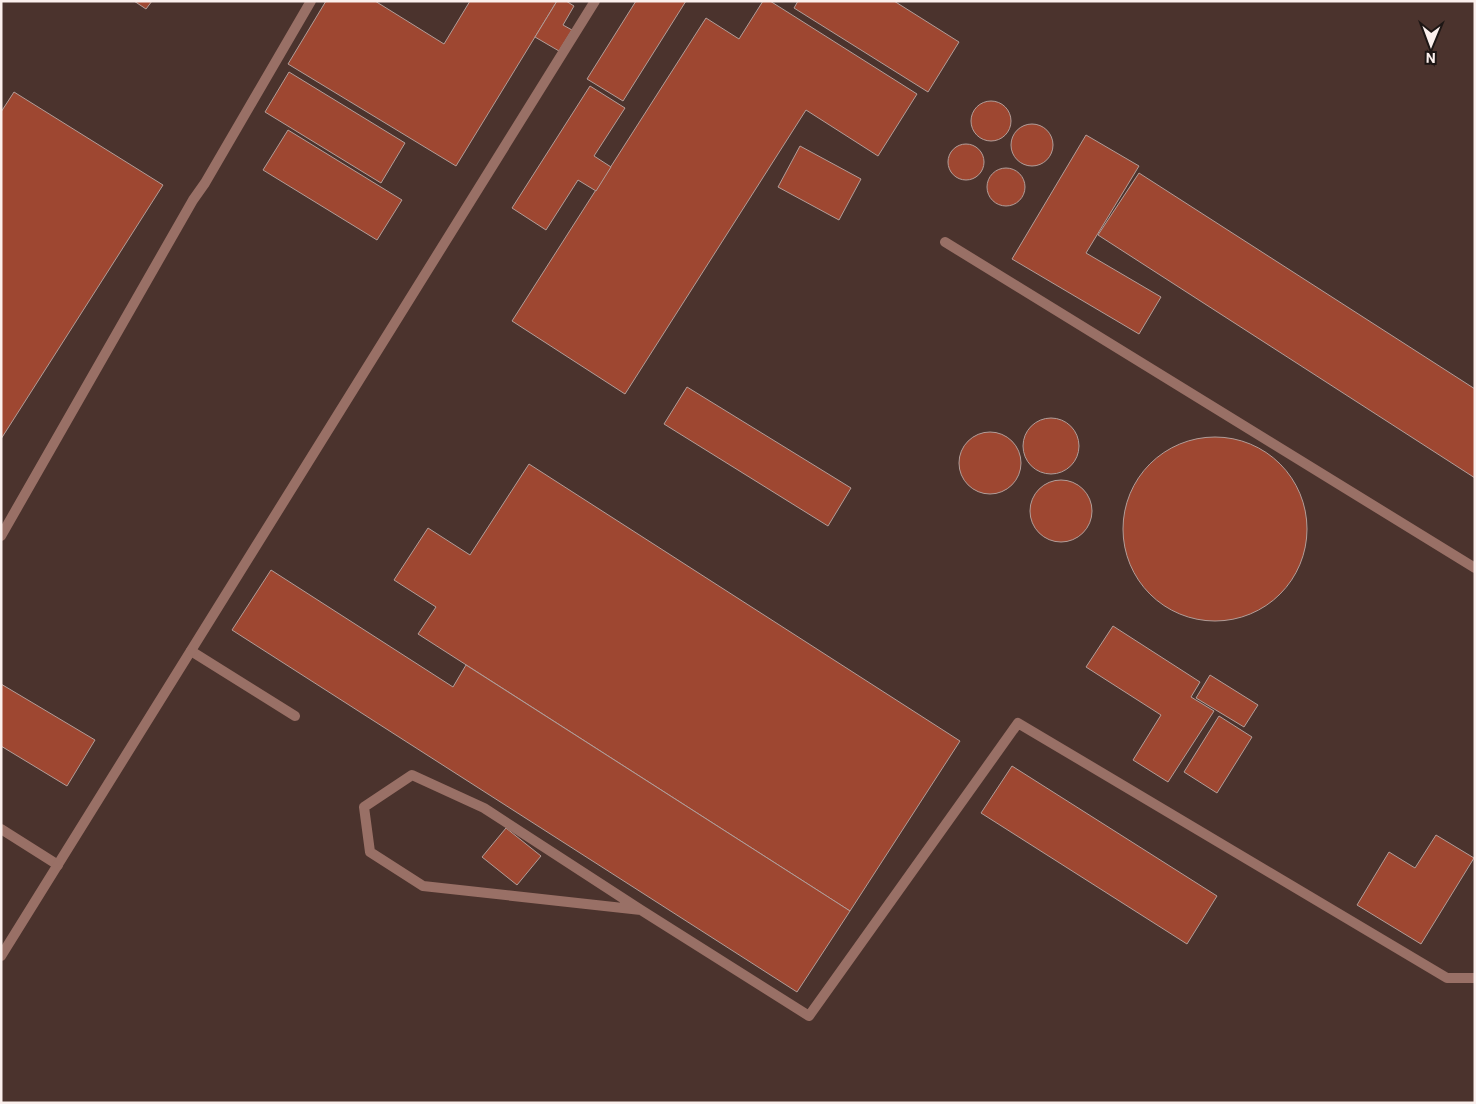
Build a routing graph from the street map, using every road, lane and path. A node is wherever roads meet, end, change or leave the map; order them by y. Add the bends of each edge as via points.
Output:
1 (311, 1) edge
2 (595, 1) edge
3 (945, 242) dead end
4 (1, 536) edge
5 (1475, 568) edge
6 (191, 651) junction
7 (295, 716) dead end
8 (1, 829) edge
9 (58, 865) junction
10 (641, 910) junction
11 (1, 956) edge
12 (1475, 978) edge

1 - 4 lane
2 - 6 lane
3 - 5 lane
6 - 7 lane
6 - 9 lane
8 - 9 lane
9 - 11 lane
10 - 10 lane via 484,808 412,774 364,807 370,852 423,886
10 - 12 lane via 810,1016 1018,723 1447,978

